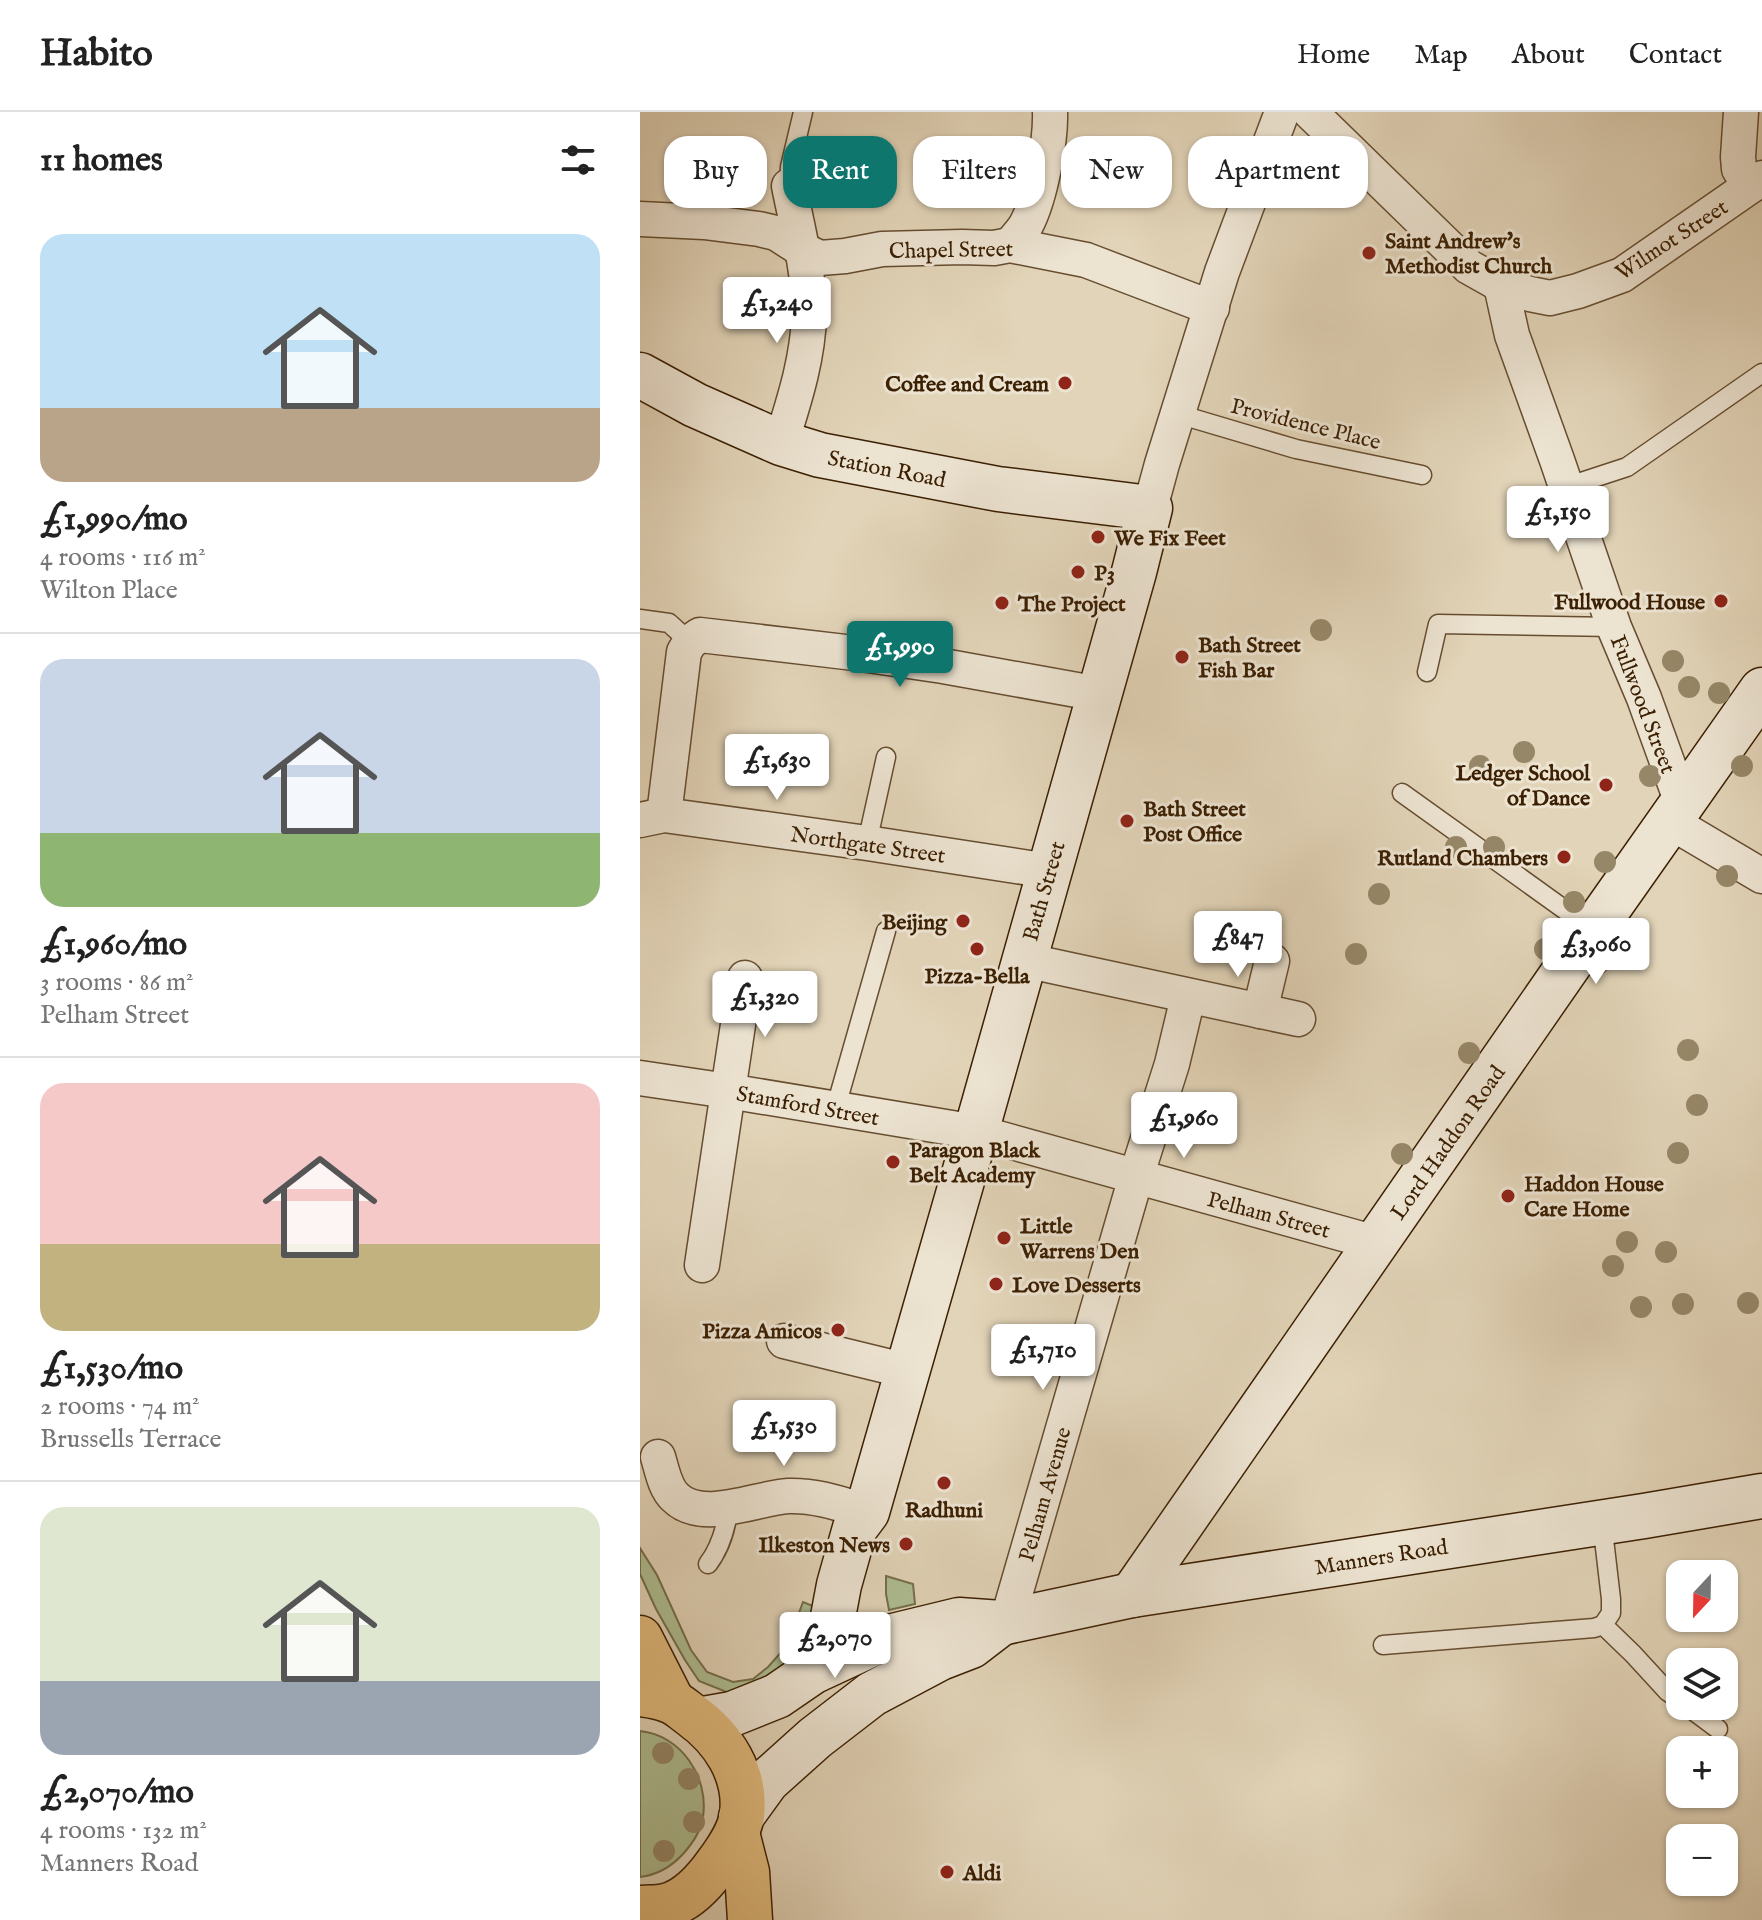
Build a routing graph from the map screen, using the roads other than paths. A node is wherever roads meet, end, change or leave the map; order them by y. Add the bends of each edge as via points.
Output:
1 (803, 112) edge
2 (1050, 112) edge
3 (1282, 112) edge
4 (1310, 112) edge
5 (1741, 112) edge
6 (797, 136) edge
7 (1756, 182) edge
8 (793, 208) edge
9 (640, 219) edge
10 (1010, 245) junction
11 (801, 249) junction
12 (1501, 285) junction
13 (1212, 308) junction
14 (1762, 373) edge
15 (640, 375) edge
16 (1178, 414) junction
17 (781, 443) junction
18 (1422, 475) dead end
19 (1566, 487) junction
20 (1150, 508) junction
21 (640, 619) edge
22 (1614, 627) junction
23 (690, 642) junction
24 (1427, 672) dead end
25 (1762, 690) edge
26 (1099, 694) junction
27 (886, 757) dead end
28 (1402, 793) dead end
29 (1676, 812) junction
30 (652, 817) edge
31 (867, 843) junction
32 (1049, 871) junction
33 (1762, 876) edge
34 (1593, 930) junction
35 (886, 931) dead end
36 (1024, 960) junction
37 (1272, 961) dead end
38 (745, 978) dead end
39 (1188, 997) junction
40 (1260, 1011) junction
41 (1298, 1019) dead end
42 (640, 1078) edge
43 (728, 1091) junction
44 (835, 1110) junction
45 (976, 1132) junction
46 (1136, 1177) junction
47 (1376, 1243) junction
48 (702, 1265) dead end
49 (784, 1341) dead end
50 (907, 1371) junction
51 (658, 1457) dead end
52 (1762, 1496) edge
53 (729, 1507) junction
54 (867, 1512) junction
55 (1602, 1522) junction
56 (708, 1564) dead end
57 (1132, 1595) junction
58 (1004, 1623) junction
59 (1603, 1625) junction
60 (640, 1638) edge
61 (1383, 1645) dead end
62 (812, 1672) junction
63 (1666, 1690) edge
64 (670, 1705) edge
65 (1706, 1720) edge
66 (1718, 1729) dead end
67 (739, 1825) junction
68 (662, 1911) edge
69 (750, 1920) edge

1 - 6 lane
2 - 10 street via 1047,156 1034,203
3 - 13 street, Bath Street
4 - 12 street, Wilmot Street via 1469,267
5 - 7 street via 1739,169
7 - 12 street, Wilmot Street via 1622,275 1550,298
8 - 11 street
9 - 11 street, Chapel Street via 759,229
10 - 11 street, Chapel Street via 882,249 820,258
10 - 13 street, Chapel Street via 1086,260
11 - 17 street via 808,305 806,346
12 - 19 street, Fullwood Street via 1512,335
13 - 16 street, Bath Street
14 - 19 lane via 1627,467
15 - 17 street, Station Road
16 - 18 lane, Providence Place via 1296,449
16 - 20 street, Bath Street
17 - 20 street, Station Road via 998,489
19 - 22 street, Fullwood Street
20 - 26 street, Bath Street
21 - 23 lane via 669,623
22 - 24 lane via 1438,624
22 - 29 street, Fullwood Street via 1644,698
23 - 26 street via 700,635 854,653
23 - 30 street
25 - 29 street, Lord Haddon Road
26 - 32 street, Bath Street
27 - 31 lane
28 - 34 lane
29 - 33 street
29 - 34 street, Lord Haddon Road
30 - 31 street, Northgate Street
31 - 32 street, Northgate Street
32 - 36 street, Bath Street
34 - 47 street, Lord Haddon Road
35 - 44 lane
36 - 39 street
36 - 45 street, Bath Street
37 - 40 street
38 - 43 street
39 - 40 street
39 - 46 street, Pelham Avenue
40 - 41 street
42 - 43 street, Stamford Street
43 - 44 street, Stamford Street
43 - 48 street
44 - 45 street, Stamford Street
45 - 46 street, Pelham Street
45 - 50 street, Bath Street
46 - 47 street, Pelham Street
46 - 58 street, Pelham Avenue
47 - 57 street, Lord Haddon Road
49 - 50 street
50 - 54 street, Bath Street
51 - 53 street via 669,1490 681,1502 705,1509
52 - 55 street, Manners Road
53 - 54 street via 803,1496
53 - 56 lane via 726,1528
54 - 62 street, Bath Street via 855,1528 832,1622
55 - 57 street, Manners Road
55 - 59 lane via 1611,1599 1611,1613
57 - 58 street, Manners Road
58 - 62 street, Manners Road via 959,1620 885,1638
58 - 67 street, Manners Road via 971,1646 872,1694 767,1781
59 - 61 lane
59 - 63 lane
60 - 64 main road
62 - 64 street, Manners Road via 777,1696 732,1714
64 - 67 main road via 720,1740 739,1779
65 - 66 lane
67 - 68 main road via 706,1879
67 - 69 main road

